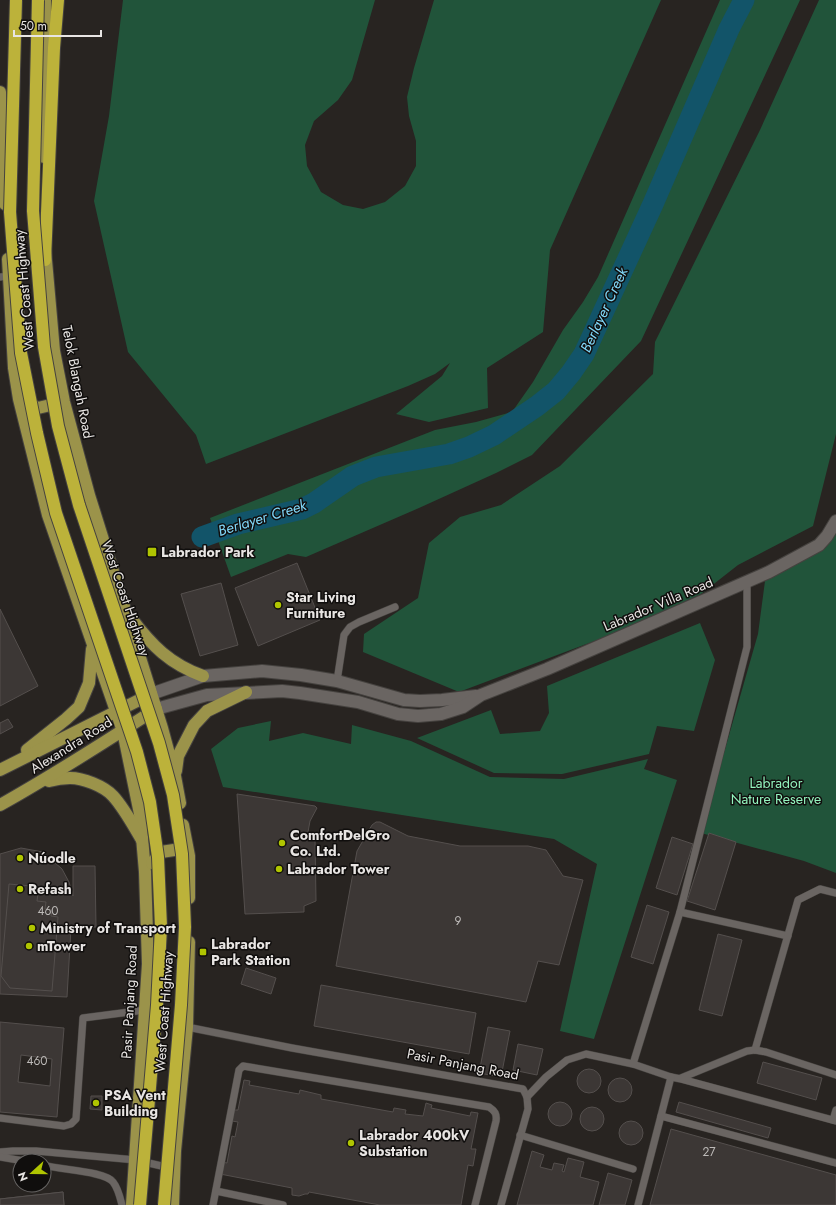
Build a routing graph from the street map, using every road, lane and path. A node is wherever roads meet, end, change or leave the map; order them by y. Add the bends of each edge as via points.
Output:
1 (16, 0) edge
2 (38, 0) edge
3 (45, 0) edge
4 (58, 0) edge
5 (0, 92) edge
6 (1, 144) edge
7 (45, 260) junction
8 (4, 276) edge
9 (19, 400) junction
10 (64, 402) junction
11 (835, 525) edge
12 (747, 581) junction
13 (395, 607) dead end
14 (125, 611) junction
15 (93, 646) junction
16 (203, 676) junction
17 (339, 682) junction
18 (246, 692) junction
19 (151, 694) junction
20 (481, 695) junction
21 (342, 699) junction
22 (156, 709) junction
23 (116, 712) junction
24 (122, 731) junction
25 (4, 768) edge
26 (175, 776) junction
27 (38, 784) junction
28 (0, 805) edge
29 (144, 842) junction
30 (187, 848) junction
31 (145, 872) junction
32 (836, 893) edge
33 (680, 912) junction
34 (788, 936) junction
35 (145, 1010) junction
36 (187, 1026) junction
37 (755, 1050) junction
38 (633, 1064) junction
39 (836, 1075) edge
40 (671, 1077) junction
41 (681, 1078) junction
42 (527, 1097) junction
43 (836, 1110) edge
44 (661, 1116) junction
45 (0, 1118) edge
46 (835, 1120) edge
47 (520, 1135) junction
48 (0, 1152) edge
49 (0, 1157) edge
50 (12, 1159) edge
51 (136, 1160) junction
52 (836, 1163) edge
53 (52, 1167) edge
54 (633, 1168) dead end
55 (174, 1169) junction
56 (216, 1191) junction
57 (122, 1205) edge
58 (132, 1205) edge
59 (140, 1205) edge
60 (164, 1205) edge
61 (173, 1205) edge
62 (213, 1205) edge
63 (282, 1205) edge
64 (475, 1205) edge
65 (501, 1205) edge
66 (638, 1205) edge

1 - 59 highway, West Coast Highway, bridge via 10,212 21,353 56,513 137,752 150,802 158,856 161,927 157,1005
2 - 60 highway, West Coast Highway, bridge via 33,212 44,347 58,426 79,505 159,743 173,795 182,854 185,928
3 - 7 main road, Telok Blangah Road
4 - 7 highway
5 - 6 main road
6 - 8 main road
7 - 10 main road, Telok Blangah Road via 54,351
8 - 9 main road
9 - 10 main road via 38,408
9 - 15 main road via 48,515
10 - 14 main road, Telok Blangah Road via 89,495
11 - 12 street, Labrador Villa Road via 819,545
12 - 20 street, Labrador Villa Road via 548,669
12 - 33 lane via 747,647
13 - 17 lane via 359,622 350,627 344,635
14 - 16 main road via 164,655 191,672
14 - 19 main road, Telok Blangah Road
15 - 23 main road
15 - 25 main road via 89,683 79,707
16 - 17 street, Labrador Villa Road via 262,671
16 - 19 street, Labrador Villa Road
17 - 20 street, Labrador Villa Road via 404,700 460,699
17 - 21 street via 353,689 354,694
18 - 21 street, Labrador Villa Road via 282,691
18 - 22 street, Labrador Villa Road via 207,695
18 - 26 main road via 207,711 194,725 178,756
19 - 22 main road, Telok Blangah Road
19 - 23 main road, Alexandra Road
20 - 21 street, Labrador Villa Road via 463,707 441,714 418,716 398,714
22 - 24 main road, Alexandra Road
22 - 26 main road
23 - 24 main road
23 - 25 main road, Alexandra Road
24 - 27 main road, Alexandra Road
24 - 29 main road, Pasir Panjang Road
26 - 30 main road
27 - 28 main road, Alexandra Road
27 - 29 main road via 60,778 72,778 104,789 112,795
29 - 31 main road, Pasir Panjang Road
30 - 31 main road via 161,852
30 - 36 main road
31 - 35 main road, Pasir Panjang Road via 148,964
32 - 34 lane via 820,889 798,900
33 - 34 lane
33 - 38 lane
34 - 37 lane
35 - 45 lane via 83,1018 76,1119 71,1124 64,1126
35 - 51 main road, Pasir Panjang Road
36 - 42 lane, Pasir Panjang Road via 292,1048 523,1089
36 - 55 main road
37 - 39 lane
37 - 41 lane
38 - 40 lane
38 - 42 lane via 586,1054 567,1060
40 - 41 lane
40 - 44 lane
41 - 46 lane
42 - 47 lane, Pasir Panjang Road via 528,1109
43 - 46 lane
44 - 52 lane
44 - 66 lane
47 - 54 lane
47 - 65 lane, Pasir Panjang Road
48 - 51 lane via 36,1151
49 - 50 lane
51 - 55 lane
51 - 58 main road, Pasir Panjang Road
53 - 57 lane via 104,1176 113,1181
55 - 61 main road
56 - 62 lane
56 - 63 lane
56 - 64 lane via 239,1070 247,1066 489,1107 494,1110 496,1122

